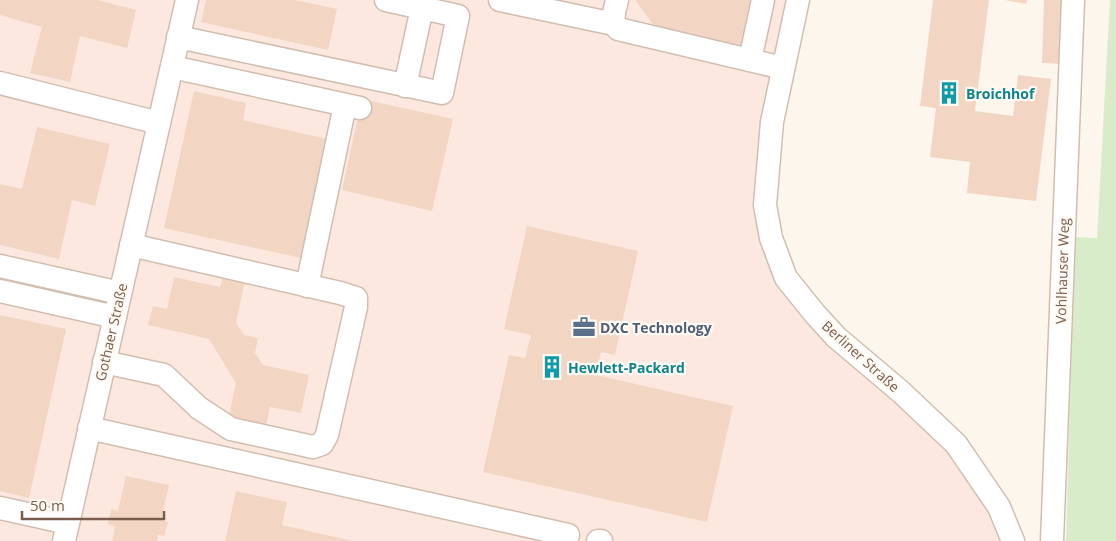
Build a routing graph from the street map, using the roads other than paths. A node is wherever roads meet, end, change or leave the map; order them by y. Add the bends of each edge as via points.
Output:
1 (187, 0) edge
2 (386, 0) edge
3 (500, 0) edge
4 (617, 0) edge
5 (763, 0) edge
6 (798, 0) edge
7 (1073, 0) edge
8 (422, 8) junction
9 (614, 24) junction
10 (178, 38) junction
11 (750, 60) junction
12 (172, 67) junction
13 (783, 68) junction
14 (0, 83) edge
15 (405, 86) junction
16 (159, 122) junction
17 (131, 246) junction
18 (0, 266) edge
19 (307, 286) junction
20 (0, 291) edge
21 (120, 293) junction
22 (115, 317) junction
23 (104, 362) junction
24 (89, 428) junction
25 (0, 508) edge
26 (66, 532) edge
27 (568, 535) dead end
28 (1013, 541) edge
29 (1052, 541) edge

1 - 10 street, Gothaer Straße
2 - 8 street
3 - 9 street
4 - 9 street
5 - 11 street
6 - 13 street, Berliner Straße
7 - 29 street, Vohlhauser Weg
8 - 15 street
8 - 15 street via 458,16 442,94
9 - 11 street via 618,29
10 - 12 street, Gothaer Straße
10 - 15 street
11 - 13 street
12 - 16 street, Gothaer Straße
12 - 19 street via 352,107
13 - 28 street, Berliner Straße via 772,122 765,205 771,238 786,278 836,337 956,444 999,507
14 - 16 street
16 - 17 street, Gothaer Straße
17 - 19 street
17 - 21 street, Gothaer Straße
18 - 21 street
19 - 23 street via 356,298 328,436 322,444 314,446 231,428 199,408 164,375
20 - 22 street
21 - 22 street, Gothaer Straße
22 - 23 street, Gothaer Straße
23 - 24 street, Gothaer Straße
24 - 26 street, Gothaer Straße
24 - 27 street
25 - 26 street

